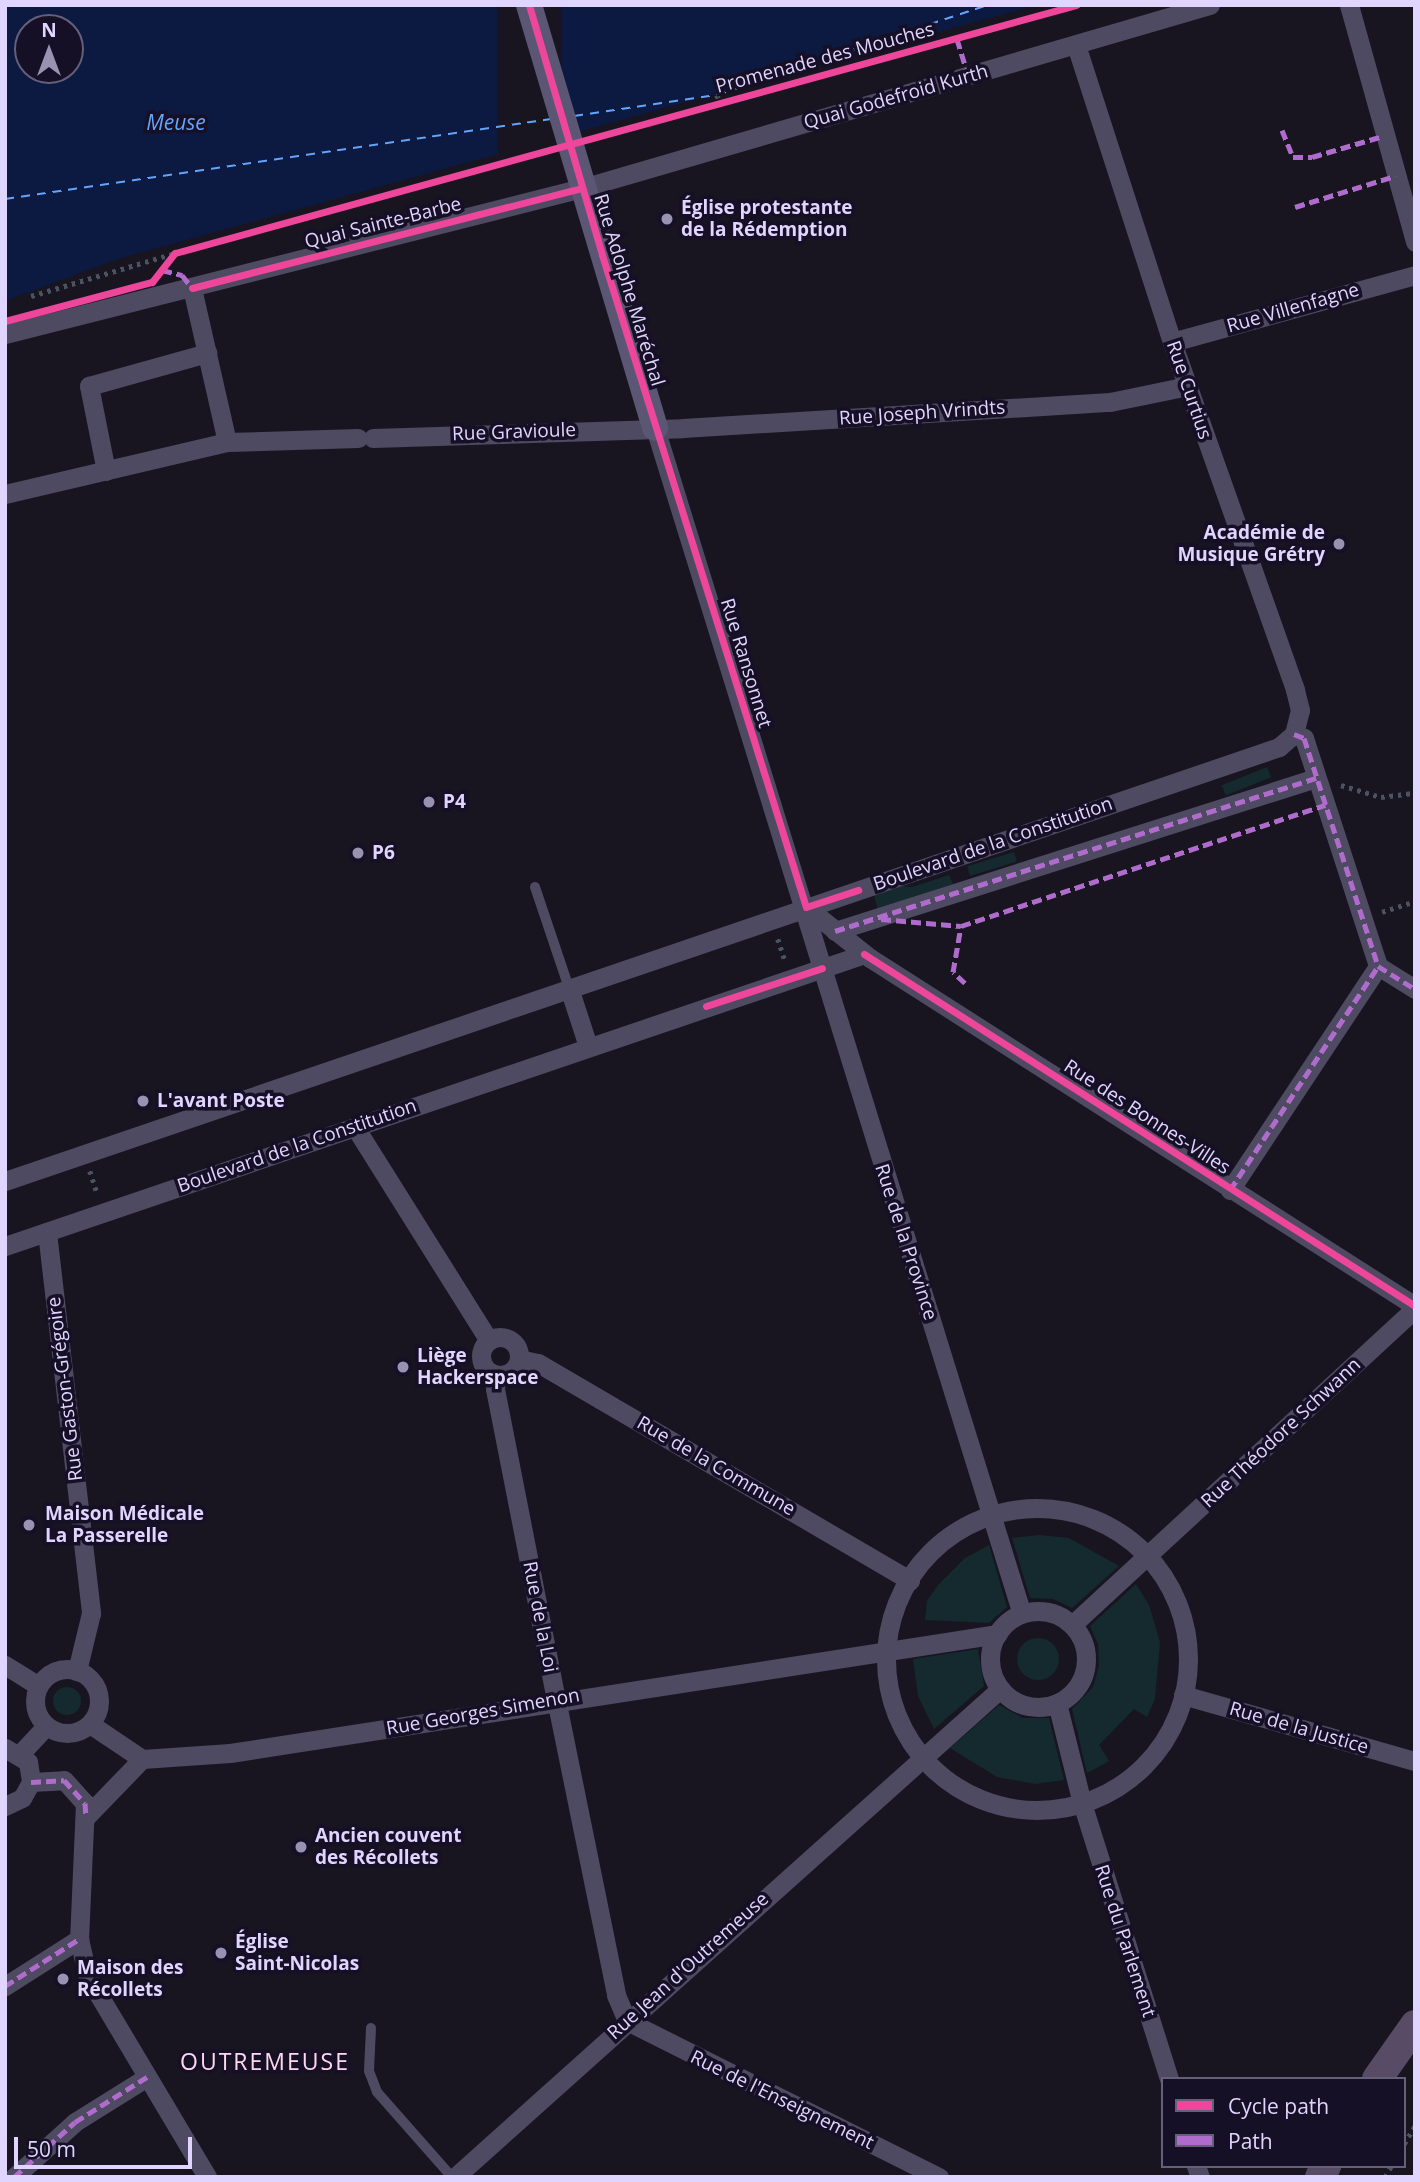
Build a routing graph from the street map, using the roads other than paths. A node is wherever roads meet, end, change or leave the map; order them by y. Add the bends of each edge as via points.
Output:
1 (529, 5) edge
2 (1210, 5) edge
3 (1349, 5) edge
4 (1076, 45) junction
5 (582, 188) junction
6 (1410, 211) edge
7 (1415, 242) edge
8 (1415, 275) edge
9 (192, 288) junction
10 (5, 334) edge
11 (1172, 342) junction
12 (207, 353) junction
13 (1188, 386) junction
14 (655, 428) junction
15 (227, 442) junction
16 (106, 471) junction
17 (5, 494) edge
18 (1294, 734) junction
19 (1316, 778) junction
20 (535, 887) dead end
21 (806, 907) junction
22 (835, 931) junction
23 (864, 954) junction
24 (1378, 967) junction
25 (822, 968) junction
26 (569, 988) junction
27 (1415, 989) edge
28 (588, 1046) junction
29 (355, 1127) junction
30 (5, 1181) edge
31 (1230, 1189) junction
32 (47, 1232) junction
33 (5, 1247) edge
34 (1415, 1307) edge
35 (489, 1341) junction
36 (519, 1359) junction
37 (496, 1375) junction
38 (992, 1516) junction
39 (1148, 1557) junction
40 (910, 1580) junction
41 (1021, 1614) junction
42 (1072, 1625) junction
43 (998, 1634) junction
44 (887, 1650) junction
45 (5, 1665) edge
46 (77, 1671) junction
47 (38, 1686) junction
48 (1000, 1689) junction
49 (1183, 1695) junction
50 (556, 1699) junction
51 (1058, 1703) junction
52 (90, 1724) junction
53 (46, 1726) junction
54 (13, 1751) edge
55 (922, 1756) junction
56 (142, 1759) junction
57 (1415, 1761) edge
58 (31, 1782) junction
59 (1082, 1803) junction
60 (5, 1806) edge
61 (86, 1816) junction
62 (79, 1939) junction
63 (5, 1986) edge
64 (1415, 2011) edge
65 (627, 2021) junction
66 (1415, 2025) edge
67 (371, 2028) dead end
68 (1393, 2050) junction
69 (148, 2077) junction
70 (1168, 2077) edge
71 (1378, 2077) edge
72 (14, 2177) edge
73 (206, 2177) edge
74 (454, 2177) edge
75 (939, 2177) edge

1 - 5 street, Rue Adolphe Maréchal
2 - 4 street, Quai Godefroid Kurth
3 - 6 street
4 - 5 street, Quai Godefroid Kurth
4 - 11 street, Rue Curtius
5 - 9 street, Quai Sainte-Barbe
5 - 14 street, Rue Adolphe Maréchal
6 - 7 street
8 - 11 street, Rue Villenfagne
9 - 10 street, Quai Sainte-Barbe
9 - 12 street
11 - 13 street, Rue Curtius
12 - 15 street
12 - 16 street via 89,386
13 - 14 street, Rue Joseph Vrindts via 1110,402
13 - 18 street, Rue Curtius via 1295,691 1300,710
14 - 15 street, Rue Gravioule
14 - 21 street, Rue Ransonnet
15 - 16 street, Rue Gravioule
16 - 17 street, Rue Gravioule
18 - 19 street via 1304,738
18 - 21 street, Boulevard de la Constitution via 1279,747
19 - 22 street, Boulevard de la Constitution
19 - 24 street
20 - 26 lane
21 - 22 street, Rue des Bonnes-Villes
21 - 25 street, Rue Ransonnet
21 - 26 street, Boulevard de la Constitution
22 - 23 street, Rue des Bonnes-Villes
23 - 25 street, Boulevard de la Constitution
23 - 31 street, Rue des Bonnes-Villes
24 - 27 street
24 - 31 street
25 - 28 street, Boulevard de la Constitution
25 - 38 street, Rue de la Province
26 - 28 street
26 - 30 street, Boulevard de la Constitution
28 - 29 street, Boulevard de la Constitution
29 - 32 street, Boulevard de la Constitution
29 - 35 street
31 - 34 street, Rue des Bonnes-Villes
32 - 33 street, Boulevard de la Constitution
32 - 46 street, Rue Gaston-Grégoire via 91,1613
34 - 39 street, Rue Théodore Schwann
35 - 36 street via 510,1340
35 - 37 street, Rue de la Loi via 482,1349 481,1362
36 - 37 street via 510,1372
36 - 40 street, Rue de la Commune via 538,1363
37 - 50 street, Rue de la Loi via 495,1389
38 - 39 street via 1039,1509 1076,1512 1125,1535
38 - 40 street via 950,1536
38 - 41 street, Rue de la Province
39 - 42 street, Rue Théodore Schwann
39 - 49 street via 1181,1615 1188,1661
40 - 44 street via 894,1611
41 - 42 street via 1050,1612
41 - 43 street
42 - 51 street via 1085,1647 1086,1664 1081,1681
43 - 44 street, Rue Georges Simenon
43 - 48 street via 989,1659
44 - 50 street, Rue Georges Simenon
44 - 55 street via 893,1704
45 - 47 street
46 - 47 street via 51,1673
46 - 52 street via 96,1687 99,1700
47 - 53 street via 35,1708
48 - 51 street via 1026,1706
48 - 55 street, Rue Jean d'Outremeuse
49 - 57 street, Rue de la Justice
49 - 59 street via 1171,1730 1142,1767 1104,1795
50 - 56 street, Rue Georges Simenon via 230,1753
50 - 65 street, Rue de la Loi via 616,1995
51 - 59 street, Rue du Parlement
52 - 53 street via 68,1734
52 - 56 street
53 - 54 street
54 - 58 street via 31,1770
55 - 59 street via 947,1780 988,1802 1035,1810
55 - 65 street, Rue Jean d'Outremeuse
56 - 61 street
58 - 60 street via 22,1798
58 - 61 street via 64,1780 85,1803
59 - 70 street, Rue du Parlement
61 - 62 street
62 - 63 street
62 - 69 street via 88,1977
64 - 68 main road
65 - 74 street, Rue Jean d'Outremeuse
65 - 75 street, Rue de l'Enseignement
66 - 68 main road
67 - 74 lane, Rue Jean d'Outremeuse via 369,2071 377,2092
68 - 71 main road
69 - 72 street via 75,2122
69 - 73 street

